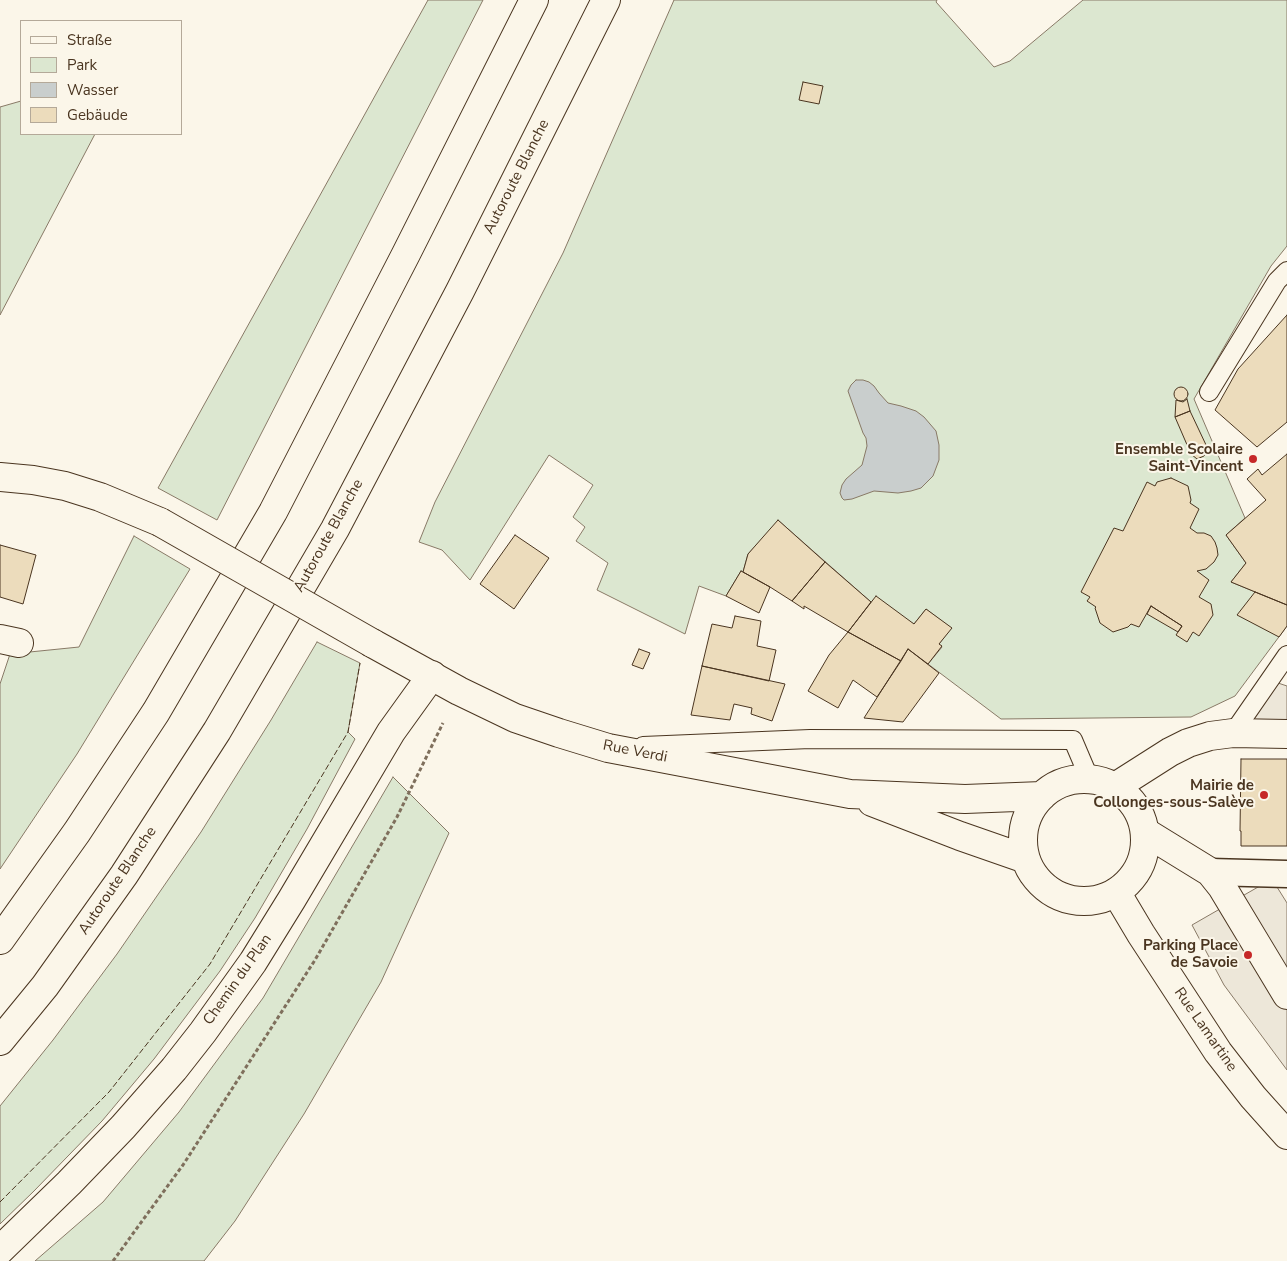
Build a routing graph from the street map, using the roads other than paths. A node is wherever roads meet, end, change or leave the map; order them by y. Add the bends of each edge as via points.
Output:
1 (534, 0) edge
2 (606, 0) edge
3 (1287, 272) edge
4 (1209, 392) dead end
5 (0, 477) edge
6 (1287, 654) edge
7 (432, 676) junction
8 (1233, 733) junction
9 (1287, 734) edge
10 (608, 748) junction
11 (1102, 783) junction
12 (850, 794) junction
13 (1042, 796) junction
14 (1145, 832) junction
15 (1026, 859) junction
16 (1210, 872) junction
17 (1287, 874) edge
18 (1116, 892) junction
19 (0, 940) edge
20 (1287, 996) edge
21 (0, 1041) edge
22 (1287, 1136) edge
23 (0, 1250) edge

1 - 19 main road via 273,512 156,712 77,832
2 - 21 main road, Autoroute Blanche via 460,291 306,579 217,731 124,875 45,986
3 - 4 lane via 1277,281
5 - 7 main road, Rue Verdi, bridge via 65,486 160,522
6 - 8 lane
7 - 10 main road, Rue Verdi via 515,718
7 - 23 main road, Chemin du Plan via 391,732 253,962 203,1032 123,1127
8 - 9 main road
8 - 11 main road via 1188,743
10 - 11 lane via 810,739 1073,740
10 - 12 main road, Rue Verdi
11 - 13 main road via 1077,780 1052,788
11 - 14 main road via 1126,795 1135,806
12 - 13 main road, Rue Verdi via 965,799
12 - 15 main road, Rue Verdi
13 - 15 main road via 1027,819 1024,832
14 - 16 main road
14 - 18 main road via 1142,860 1127,884
15 - 18 main road via 1043,885 1071,900 1086,901
16 - 17 street
16 - 20 main road via 1222,886
18 - 22 main road, Rue Lamartine via 1218,1052

